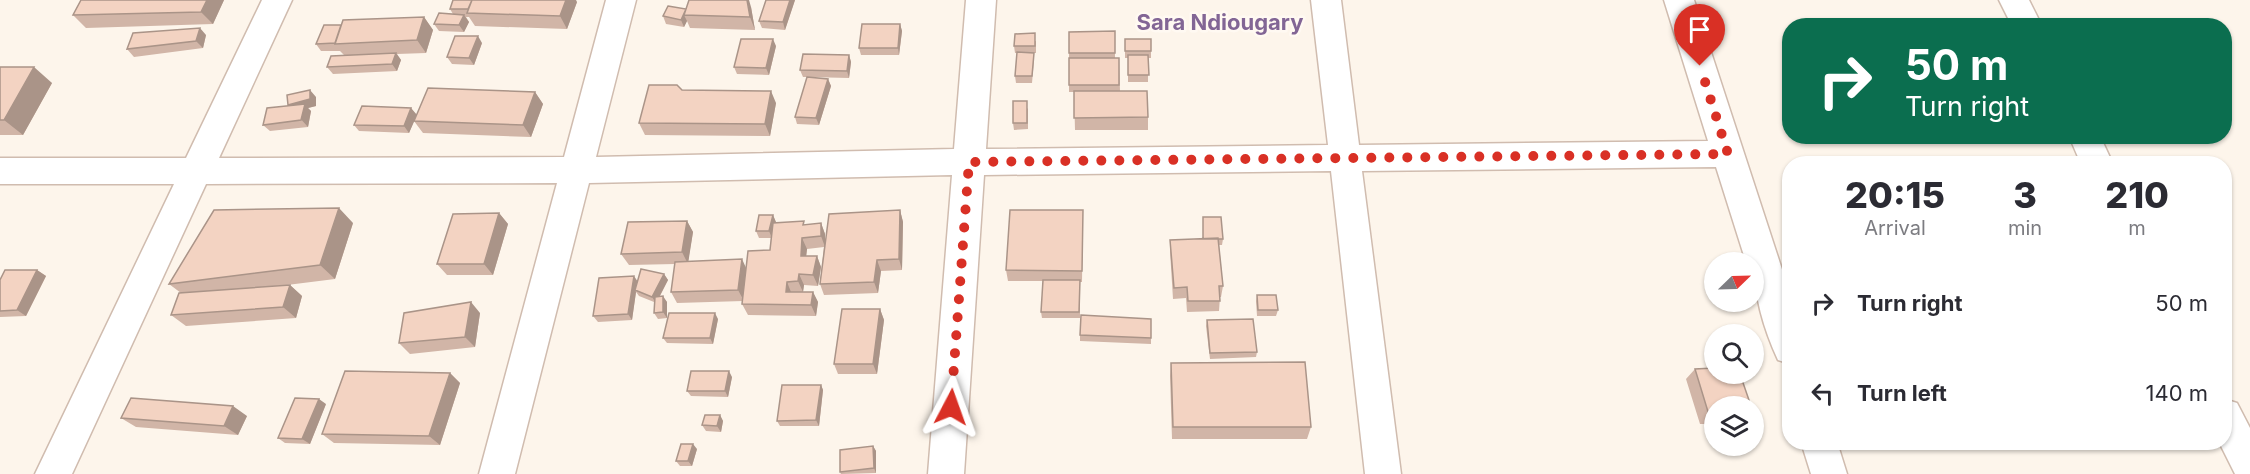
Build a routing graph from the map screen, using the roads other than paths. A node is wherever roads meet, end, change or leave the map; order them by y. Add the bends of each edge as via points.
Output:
1 (277, 0) edge
2 (621, 0) edge
3 (981, 0) edge
4 (1326, 0) edge
5 (1679, 0) edge
6 (2014, 0) edge
7 (2023, 18) edge
8 (1728, 154) junction
9 (1345, 158) junction
10 (969, 162) junction
11 (197, 169) junction
12 (577, 170) junction
13 (0, 171) edge
14 (1782, 324) edge
15 (2232, 430) edge
16 (1822, 450) edge
17 (2250, 465) edge
18 (53, 474) edge
19 (497, 474) edge
20 (946, 474) edge
21 (1383, 474) edge
22 (1829, 474) edge

1 - 11 street
2 - 12 street
3 - 10 street
4 - 9 street
5 - 8 street
6 - 7 street
8 - 9 street
8 - 14 street
9 - 10 street
9 - 21 street
10 - 12 street
10 - 20 street
11 - 12 street
11 - 13 street
11 - 18 street
12 - 19 street
15 - 17 street
16 - 22 street

